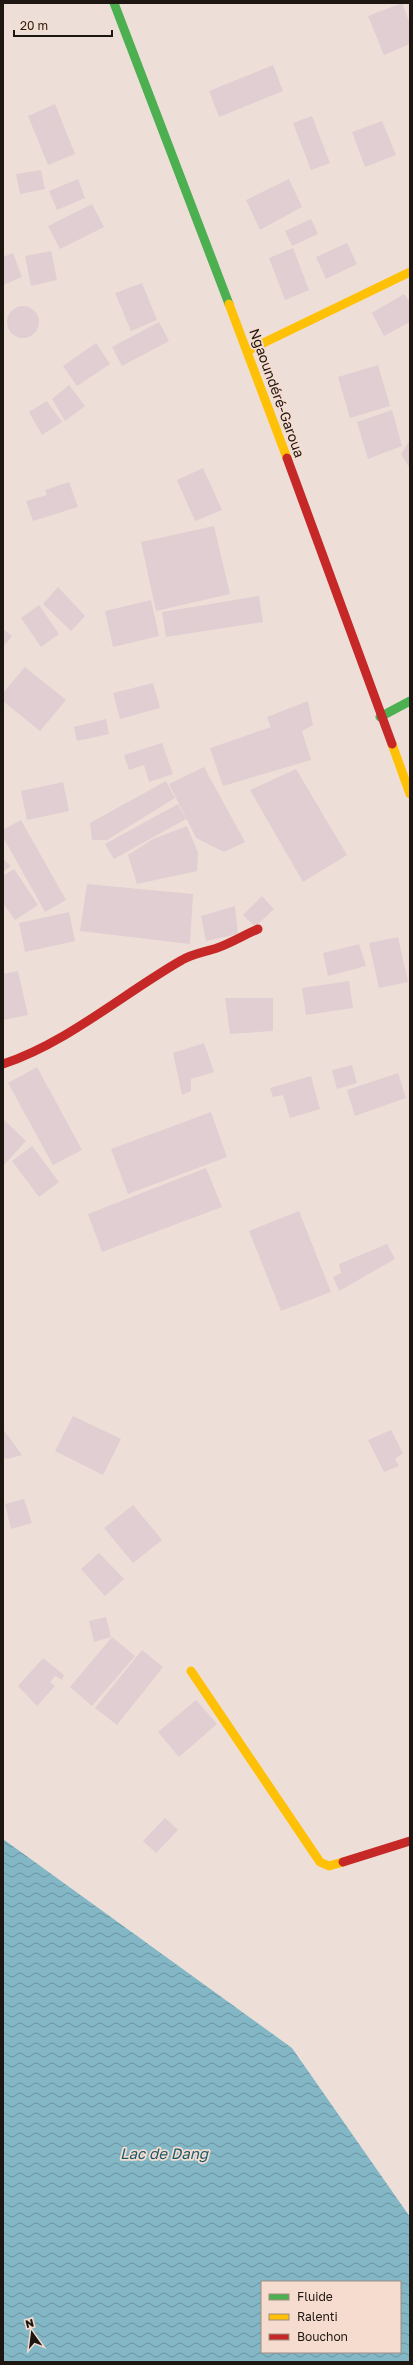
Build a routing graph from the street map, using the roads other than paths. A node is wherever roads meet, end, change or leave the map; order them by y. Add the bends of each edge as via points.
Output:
1 (114, 3) edge
2 (410, 272) edge
3 (247, 351) junction
4 (410, 701) edge
5 (380, 717) junction
6 (410, 794) edge
7 (258, 930) dead end
8 (3, 1064) edge
9 (191, 1671) dead end
10 (410, 1841) edge

1 - 3 main road, Ngaoundéré-Garoua
2 - 3 main road
3 - 5 main road, Ngaoundéré-Garoua
4 - 5 main road
5 - 6 main road, Ngaoundéré-Garoua
7 - 8 main road via 218,948 184,959 141,985 113,1006 21,1058
9 - 10 main road via 320,1862 329,1866

